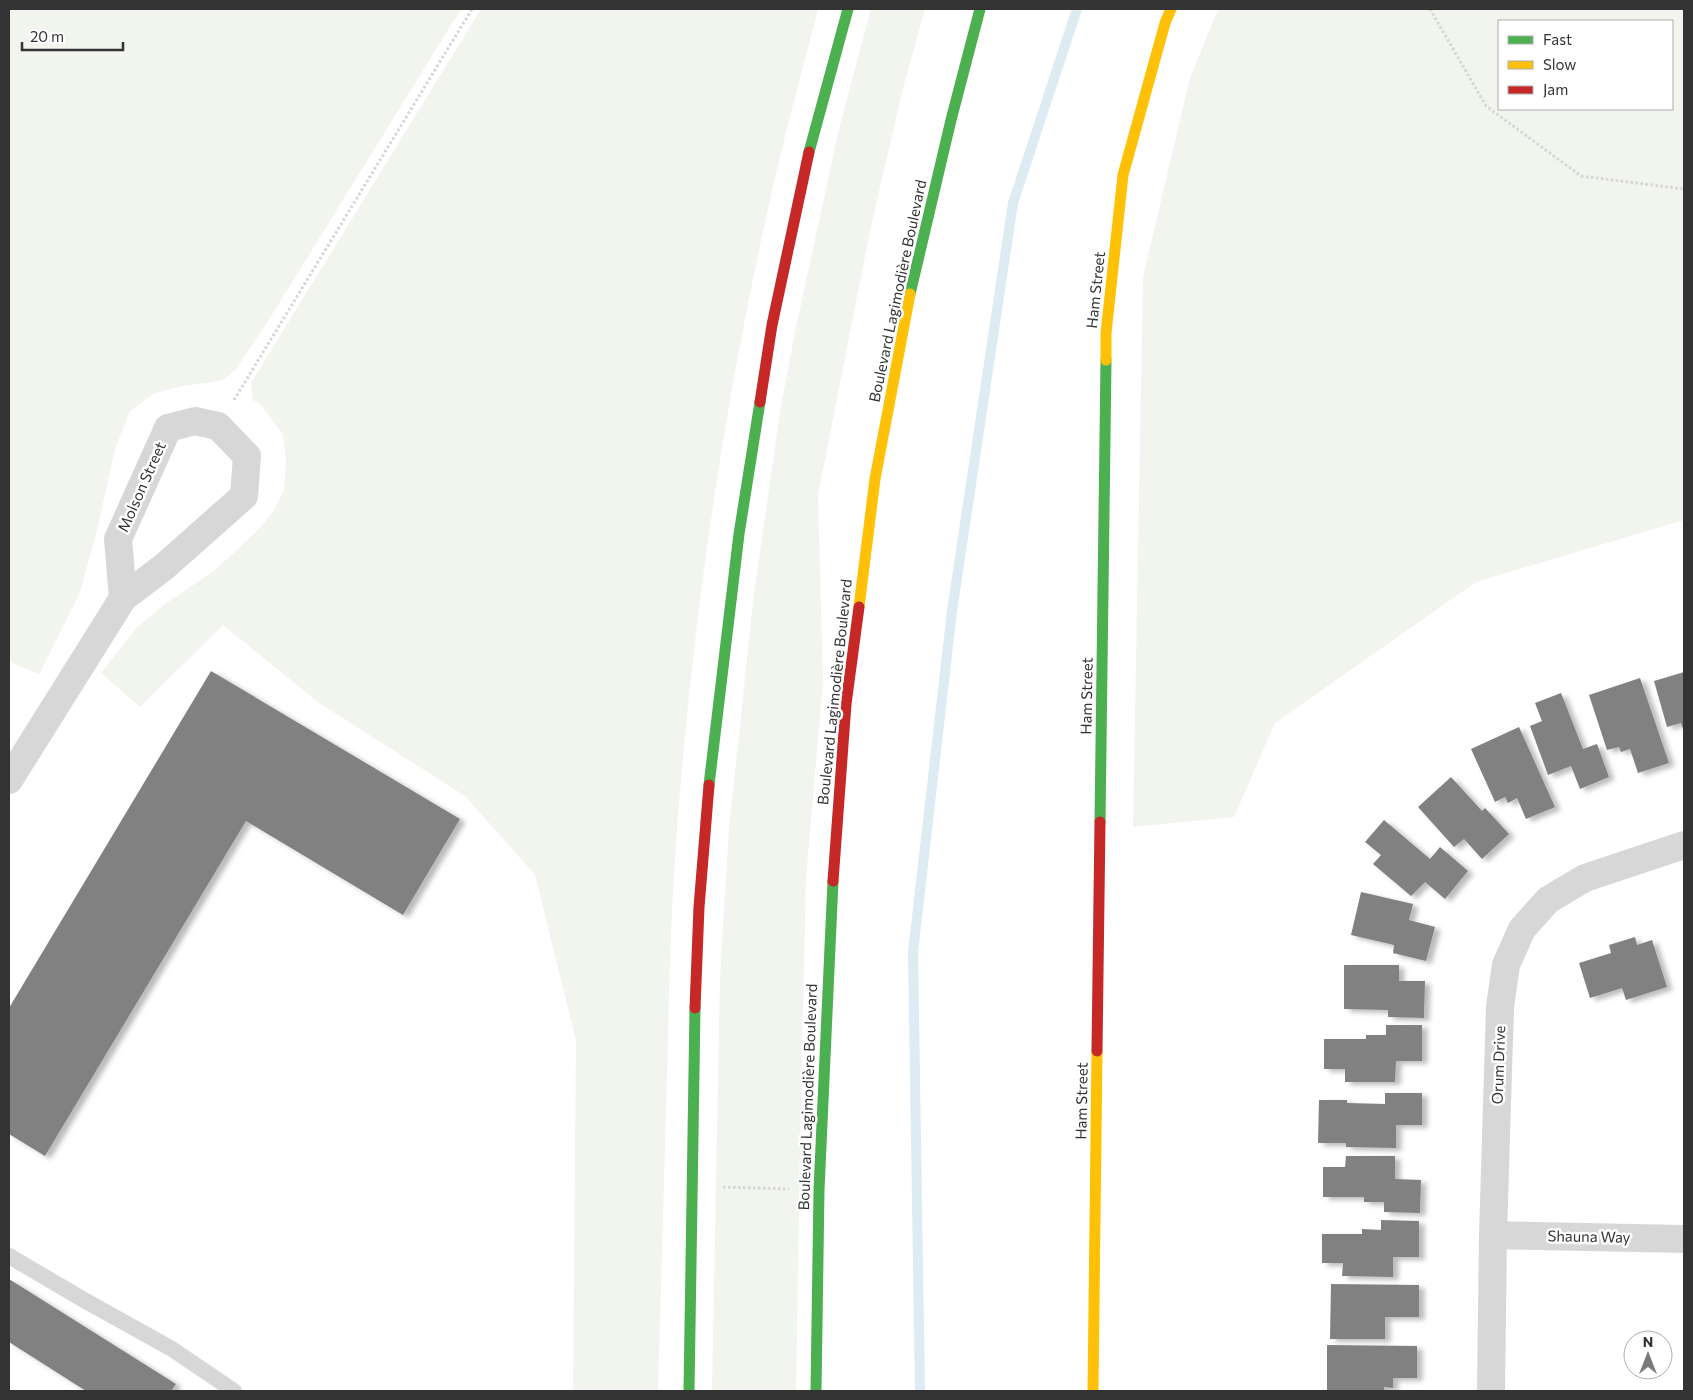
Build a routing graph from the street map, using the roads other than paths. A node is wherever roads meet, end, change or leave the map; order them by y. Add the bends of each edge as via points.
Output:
1 (848, 9) edge
2 (980, 9) edge
3 (1171, 9) edge
4 (123, 598) junction
5 (9, 780) edge
6 (1684, 844) edge
7 (1493, 1235) junction
8 (1684, 1239) edge
9 (9, 1256) edge
10 (214, 1385) edge
11 (234, 1391) edge
12 (689, 1391) edge
13 (816, 1391) edge
14 (1093, 1391) edge
15 (1491, 1391) edge

1 - 12 main road via 810,149 772,325 739,534 710,772 699,907 693,1047
2 - 13 main road, Boulevard Lagimodière Boulevard via 910,293 875,479 846,704 832,888
3 - 14 main road, Ham Street via 1124,175 1106,333
4 - 4 street, Molson Street via 165,566 244,496 247,456 218,426 195,421 168,428 118,539
4 - 5 street
6 - 7 street, Orum Drive via 1585,878 1548,900 1522,929 1506,965 1500,1008
7 - 8 street, Shauna Way
7 - 15 street, Orum Drive
9 - 10 lane via 172,1349
10 - 11 lane

